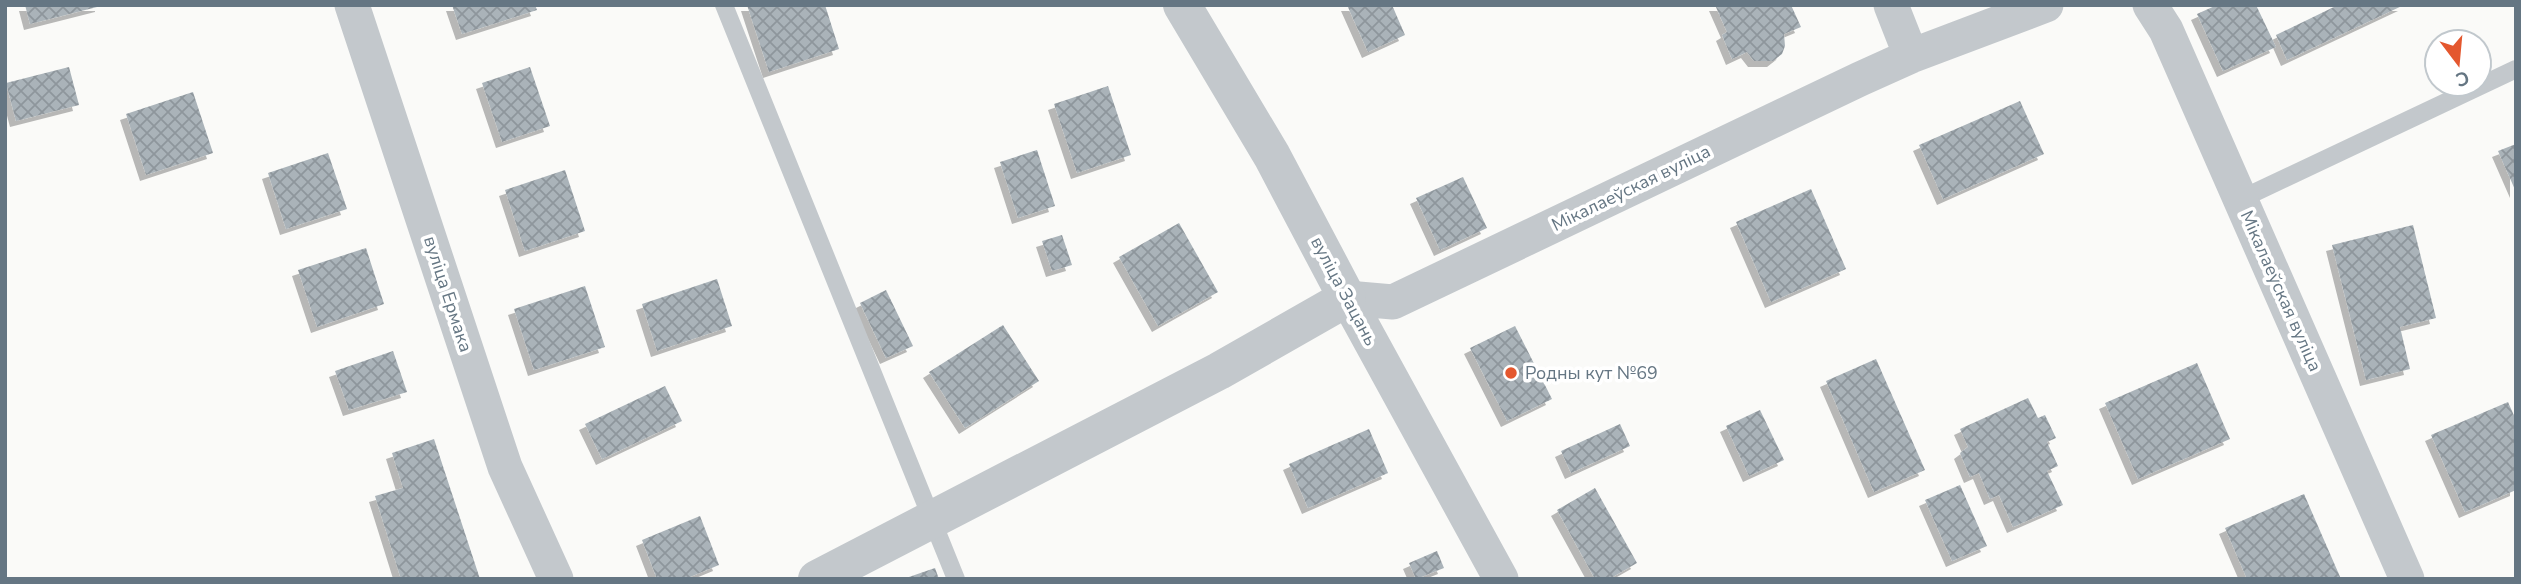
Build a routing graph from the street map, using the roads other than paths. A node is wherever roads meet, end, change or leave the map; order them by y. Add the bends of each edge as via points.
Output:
1 (352, 5) edge
2 (724, 5) edge
3 (1182, 5) edge
4 (1891, 5) edge
5 (2046, 5) edge
6 (2150, 5) edge
7 (1911, 56) junction
8 (2516, 69) edge
9 (2241, 199) junction
10 (1347, 298) junction
11 (931, 518) junction
12 (556, 579) edge
13 (817, 579) edge
14 (956, 579) edge
15 (1501, 579) edge
16 (2407, 579) edge

1 - 12 street, вуліца Ермака via 505,467
2 - 11 lane
3 - 10 street, вуліца Зацань via 1272,156
4 - 7 street
5 - 7 street, Мікалаеўская вуліца
6 - 9 street, Мікалаеўская вуліца via 2166,30
7 - 10 street, Мікалаеўская вуліца via 1393,302
8 - 9 lane
9 - 16 street, Мікалаеўская вуліца
10 - 11 street via 1219,370
10 - 15 street, вуліца Зацань
11 - 13 street
11 - 14 lane

